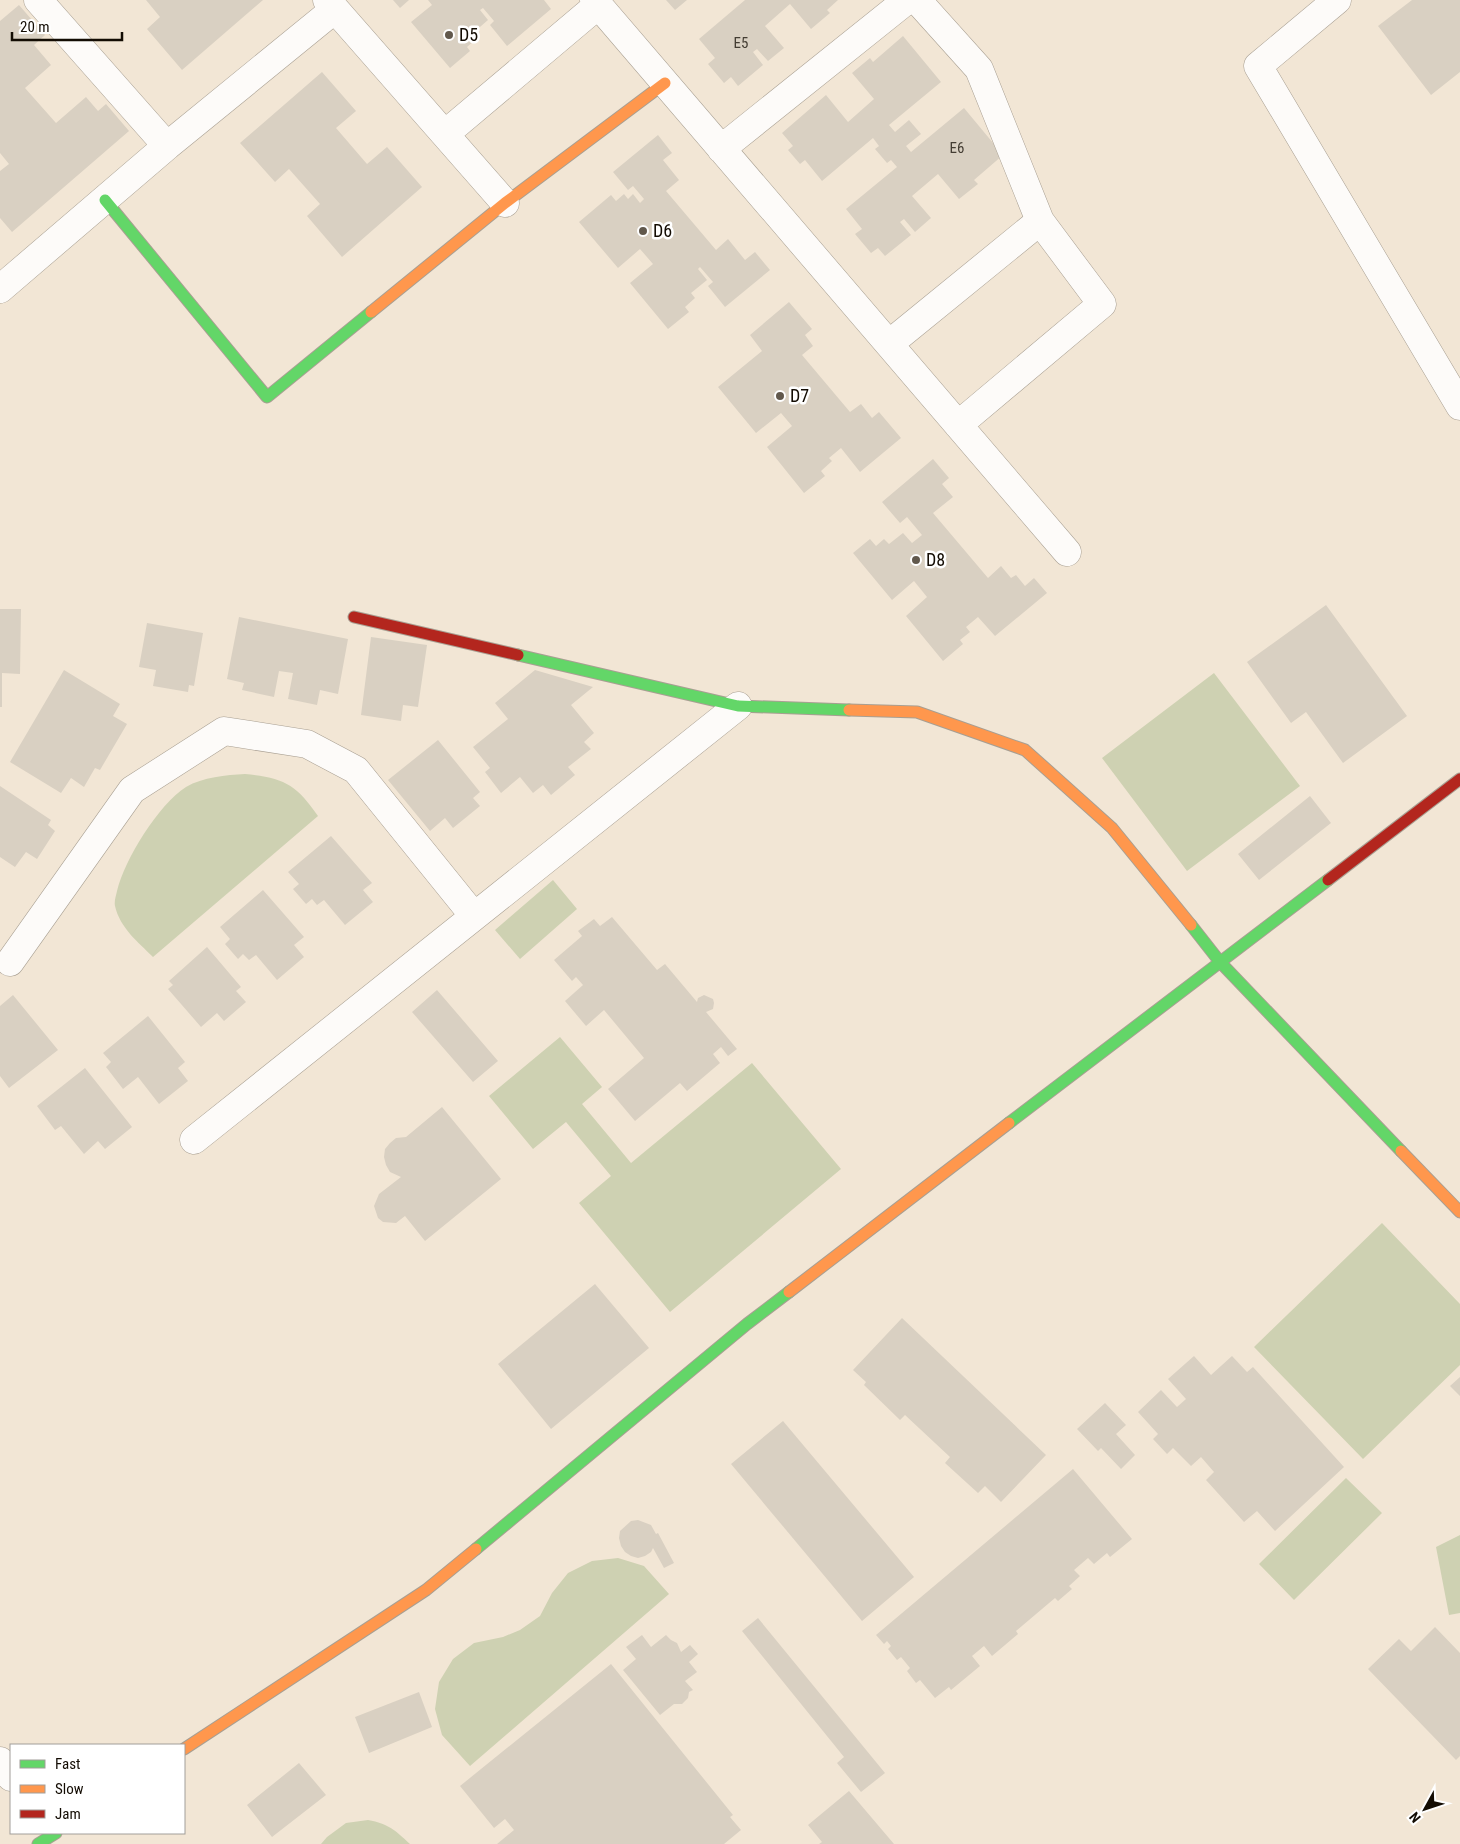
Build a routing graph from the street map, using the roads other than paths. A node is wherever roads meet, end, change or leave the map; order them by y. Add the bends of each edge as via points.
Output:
1 (38, 0) edge
2 (907, 0) edge
3 (917, 0) edge
4 (1337, 0) edge
5 (596, 2) edge
6 (331, 5) edge
7 (665, 83) junction
8 (445, 134) junction
9 (167, 146) junction
10 (721, 149) junction
11 (105, 200) junction
12 (506, 203) junction
13 (1040, 221) junction
14 (0, 290) edge
15 (889, 344) junction
16 (1460, 406) edge
17 (958, 425) junction
18 (1067, 552) dead end
19 (354, 617) dead end
20 (738, 706) junction
21 (1460, 779) edge
22 (474, 916) junction
23 (10, 962) dead end
24 (1220, 962) junction
25 (194, 1140) dead end
26 (1460, 1212) edge
27 (185, 1748) edge
28 (0, 1761) edge
29 (10, 1776) edge

1 - 9 street
2 - 10 street
3 - 13 street via 979,69
4 - 16 street via 1258,66
5 - 7 street
5 - 8 street
6 - 8 street
6 - 9 street
7 - 10 street
7 - 12 street
8 - 12 street
9 - 11 street
10 - 15 street
11 - 12 street via 268,397
11 - 14 street
13 - 15 street
13 - 17 street via 1102,304
15 - 17 street
17 - 18 street
19 - 20 street
20 - 22 street
20 - 24 street via 917,712 1025,750 1112,828
21 - 24 street
22 - 23 street via 356,770 307,744 224,731 132,790
22 - 25 street
24 - 26 street
24 - 27 street via 747,1324 426,1590
28 - 29 street

